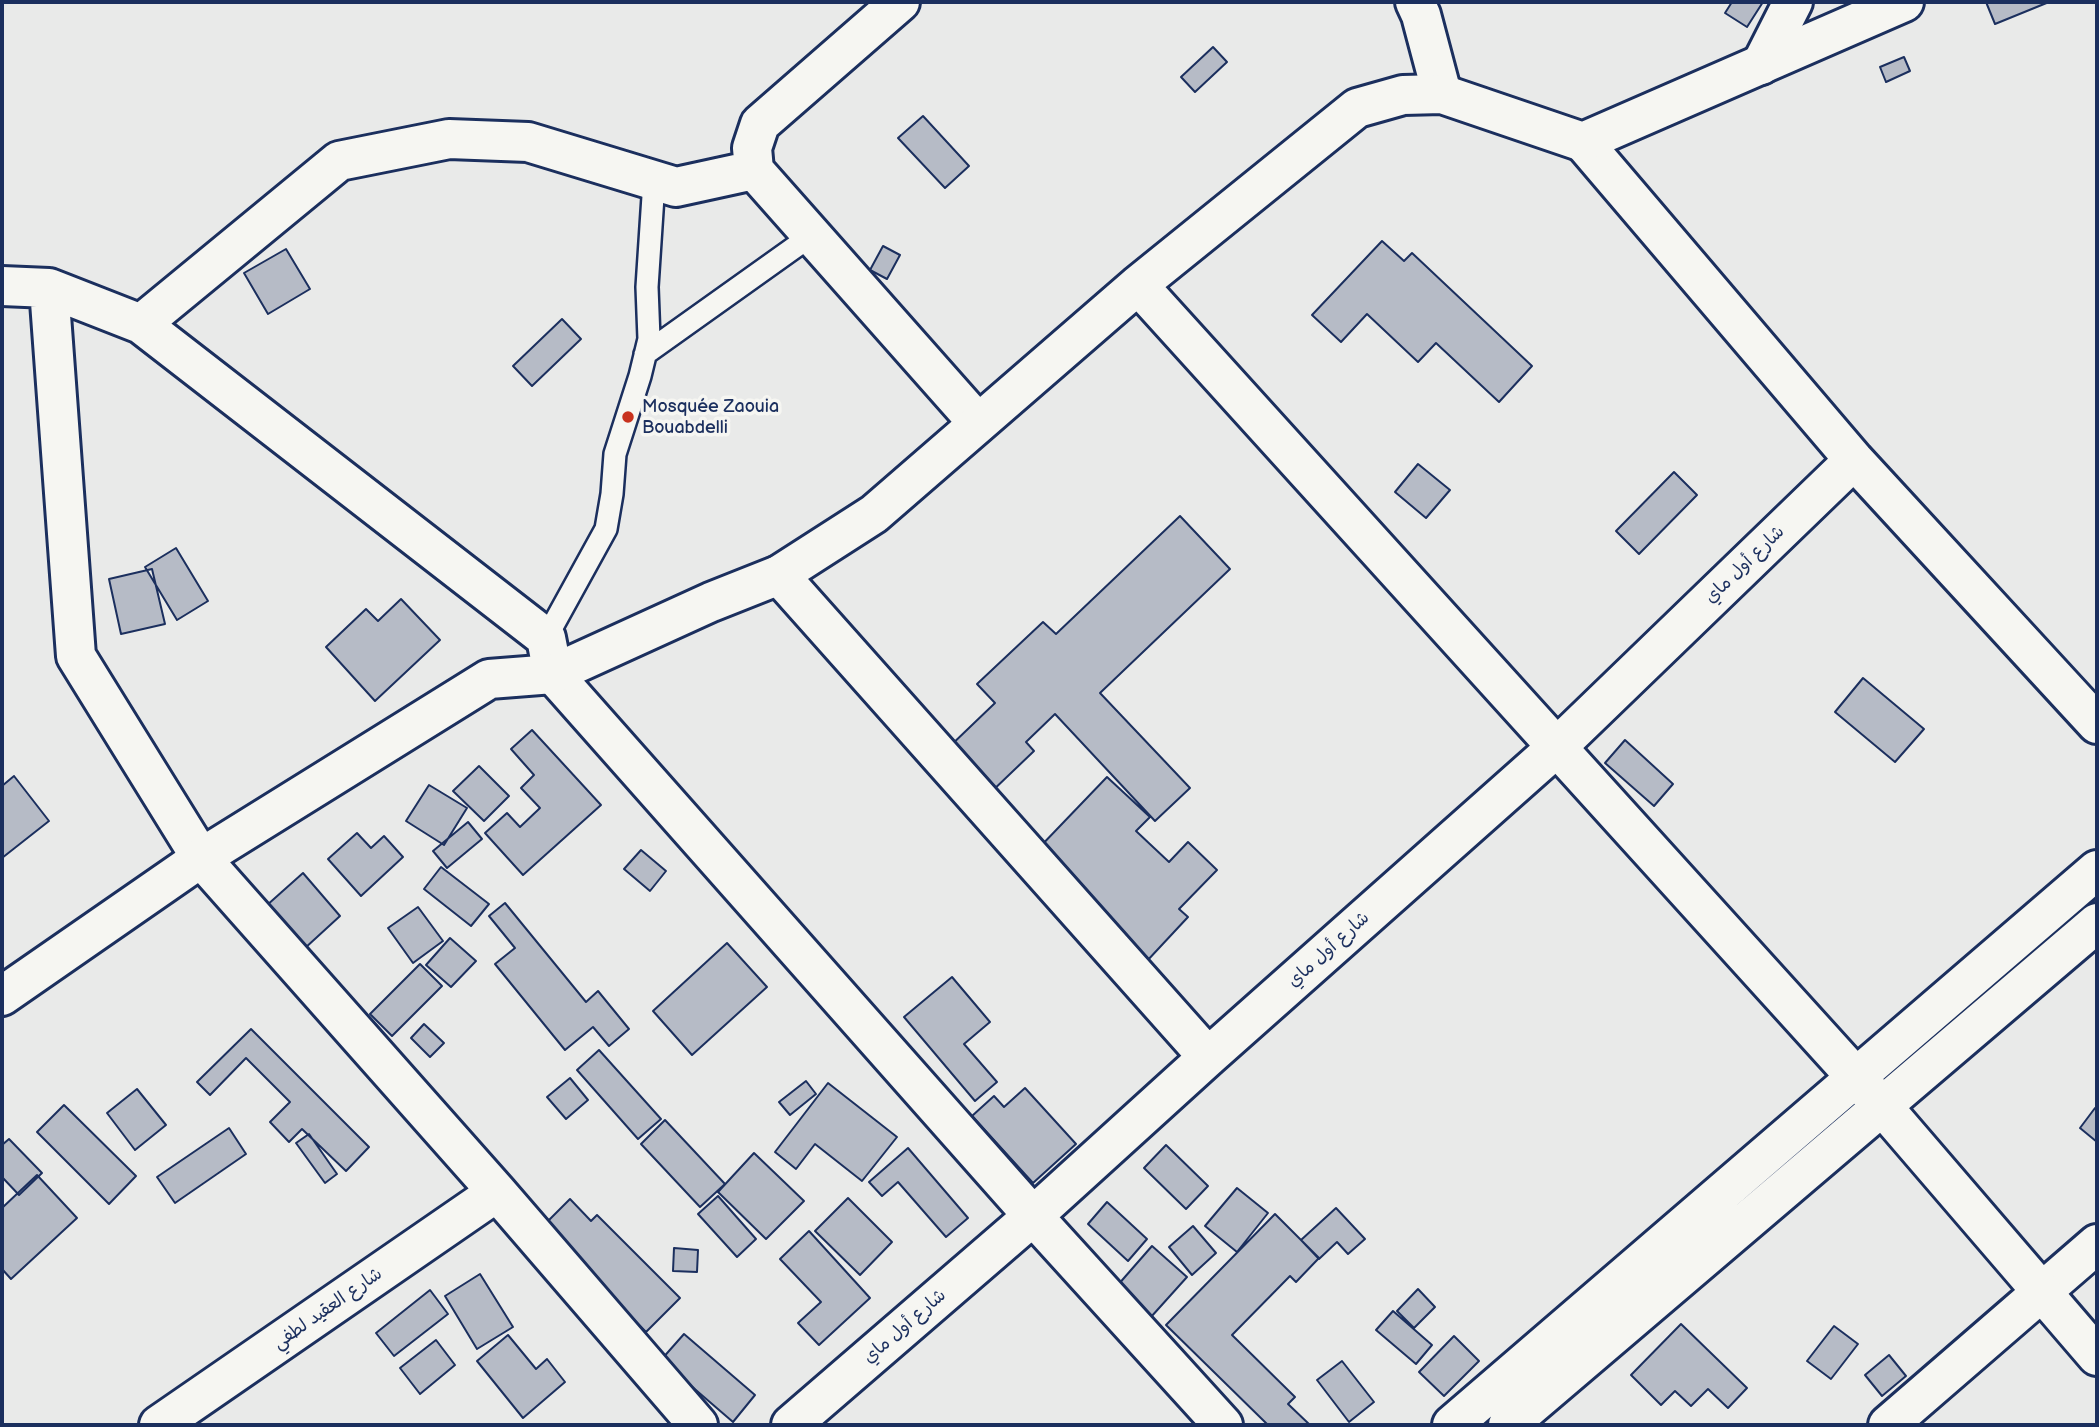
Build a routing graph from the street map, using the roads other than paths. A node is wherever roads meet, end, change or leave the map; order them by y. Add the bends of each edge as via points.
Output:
1 (900, 2) edge
2 (1415, 2) edge
3 (1793, 2) edge
4 (1904, 2) edge
5 (1760, 65) junction
6 (1443, 94) junction
7 (1583, 142) junction
8 (754, 170) junction
9 (654, 181) junction
10 (812, 235) junction
11 (1138, 285) junction
12 (2, 286) edge
13 (49, 289) junction
14 (141, 324) junction
15 (645, 354) junction
16 (978, 423) junction
17 (1854, 460) junction
18 (779, 575) junction
19 (550, 656) junction
20 (2097, 724) edge
21 (1557, 747) junction
22 (201, 858) junction
23 (2097, 870) edge
24 (2097, 923) edge
25 (2, 996) edge
26 (1208, 1057) junction
27 (1857, 1078) junction
28 (1884, 1107) junction
29 (497, 1192) junction
30 (1033, 1216) junction
31 (2097, 1244) edge
32 (2041, 1291) junction
33 (2097, 1356) edge
34 (1898, 1422) edge
35 (159, 1425) edge
36 (698, 1425) edge
37 (791, 1425) edge
38 (1223, 1425) edge
39 (1452, 1425) edge
40 (1508, 1425) edge

1 - 8 street via 760,124 752,148
2 - 6 street
3 - 5 street
4 - 5 street
5 - 7 street
6 - 7 street
6 - 11 street via 1403,95 1357,108
7 - 17 street
8 - 9 street via 676,187
8 - 10 street
9 - 14 street via 528,142 449,139 339,161
9 - 15 lane
10 - 15 lane
10 - 16 street
11 - 16 street
11 - 21 street
12 - 13 street
13 - 14 street
13 - 22 street via 76,656
14 - 19 street
15 - 19 lane via 615,454 606,529
16 - 18 street via 874,514
17 - 20 street
17 - 21 street, شارع أول ماي
18 - 19 street
18 - 26 street
19 - 22 street via 489,679
19 - 30 street
21 - 26 street, شارع أول ماي
21 - 27 street
22 - 25 street
22 - 29 street
23 - 27 street
24 - 28 street
26 - 30 street, شارع أول ماي
27 - 28 street
27 - 39 street
28 - 32 street
28 - 40 street
29 - 35 street, شارع العقيد لطفي
29 - 36 street
30 - 37 street, شارع أول ماي
30 - 38 street
31 - 32 street
32 - 33 street
32 - 34 street

